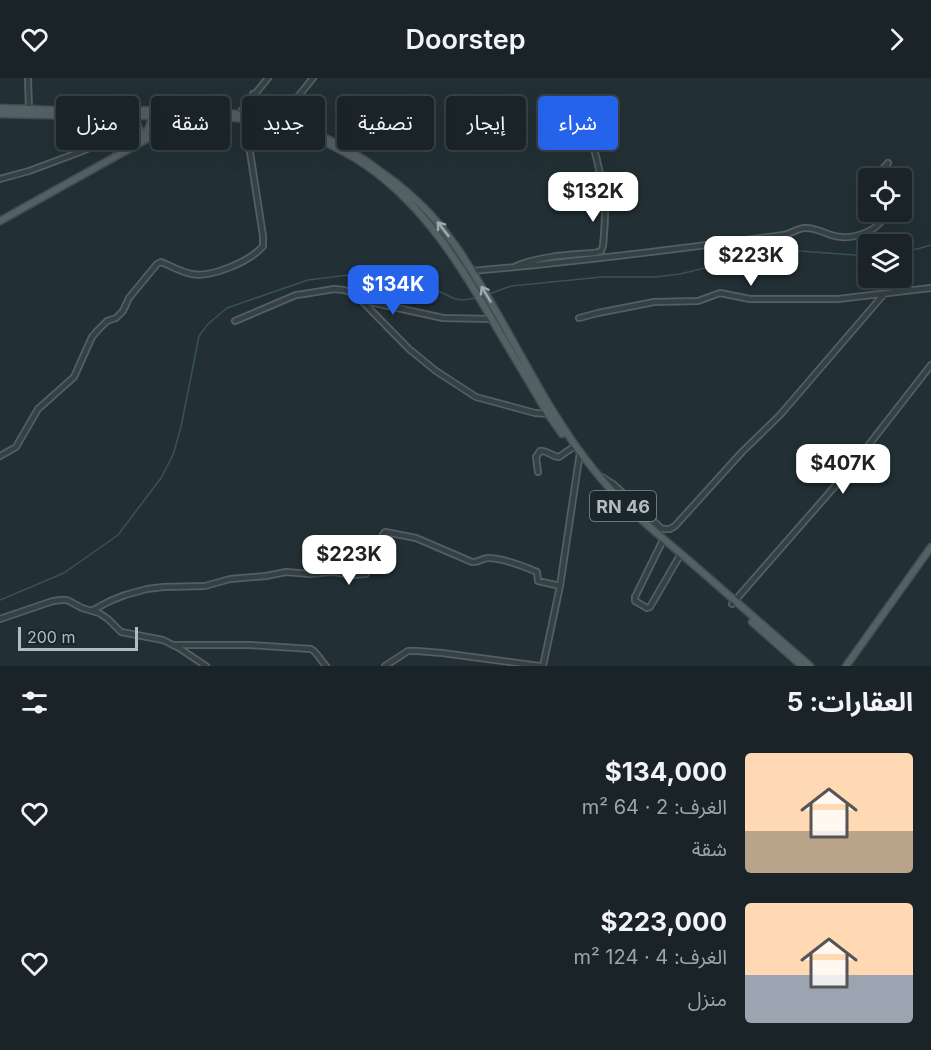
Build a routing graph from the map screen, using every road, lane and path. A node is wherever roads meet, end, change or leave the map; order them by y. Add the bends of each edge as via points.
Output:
1 (28, 78) edge
2 (268, 78) edge
3 (313, 78) edge
4 (253, 94) junction
5 (0, 108) edge
6 (29, 109) junction
7 (151, 112) edge
8 (0, 114) edge
9 (230, 114) edge
10 (239, 114) junction
11 (56, 115) edge
12 (151, 123) edge
13 (139, 128) edge
14 (151, 137) edge
15 (325, 143) edge
16 (139, 144) junction
17 (126, 150) edge
18 (249, 150) edge
19 (595, 150) edge
20 (118, 154) junction
21 (888, 163) dead end
22 (884, 168) edge
23 (0, 179) edge
24 (0, 221) edge
25 (881, 222) edge
26 (511, 268) junction
27 (474, 274) junction
28 (931, 288) edge
29 (884, 294) junction
30 (361, 300) junction
31 (579, 318) dead end
32 (492, 319) junction
33 (235, 321) dead end
34 (931, 365) edge
35 (548, 414) junction
36 (572, 448) junction
37 (579, 455) junction
38 (0, 456) edge
39 (538, 471) dead end
40 (596, 473) junction
41 (662, 542) junction
42 (931, 547) edge
43 (679, 557) junction
44 (560, 586) junction
45 (733, 602) junction
46 (93, 610) junction
47 (0, 619) edge
48 (175, 645) junction
49 (206, 666) edge
50 (326, 666) edge
51 (385, 666) edge
52 (542, 666) edge
53 (802, 666) edge
54 (810, 666) edge
55 (846, 666) edge

1 - 6 street
2 - 4 street
3 - 4 street via 288,109
4 - 10 street
5 - 6 main road, RN 46
6 - 7 main road, RN 46
8 - 11 main road, RN 46
9 - 10 main road, RN 46
27 -> 10 main road, RN 46 via 432,215 370,163 310,132
12 - 16 main road
13 - 16 main road
14 - 16 main road
15 - 32 main road, RN 46 via 369,167 404,197 439,238
17 - 20 main road
18 - 38 street via 263,246 250,258 205,274 194,275 161,262 157,264 129,298 123,312 107,321 92,337 74,377 38,409 16,447
19 - 26 street via 605,212 601,250 547,257
20 - 23 street via 109,139
20 - 24 main road
21 - 22 street
25 - 26 street via 858,235 841,237 802,228 747,240
26 - 27 street
37 -> 27 main road, RN 46
28 - 29 street
29 - 31 street via 838,299 750,299 720,293 698,301 654,302
29 - 40 street via 780,415 675,526 662,529
30 - 32 street via 443,318
30 - 33 street via 352,293 334,289 296,295
30 - 35 street via 409,349 476,397
32 - 35 main road, RN 46
34 - 45 street via 850,469
35 - 36 main road, RN 46
36 - 37 main road, RN 46
36 - 39 street via 558,458 540,451 536,457
37 - 40 main road, RN 46
37 - 41 main road, RN 46 via 599,481
37 - 44 street
40 - 45 main road, RN 46
41 - 43 main road, RN 46
41 - 43 street via 636,602 650,607
42 - 55 main road
43 - 45 main road, RN 46
44 - 46 street via 540,582 538,573 512,563 489,557 472,562 416,538 385,532 380,545 362,551 366,574 286,573 205,586 147,589
44 - 52 street
45 - 53 main road, RN 46
45 - 54 main road, RN 46
46 - 47 street via 61,600
46 - 48 street via 121,632
48 - 49 street
48 - 50 street via 311,649
51 - 52 street via 408,651

